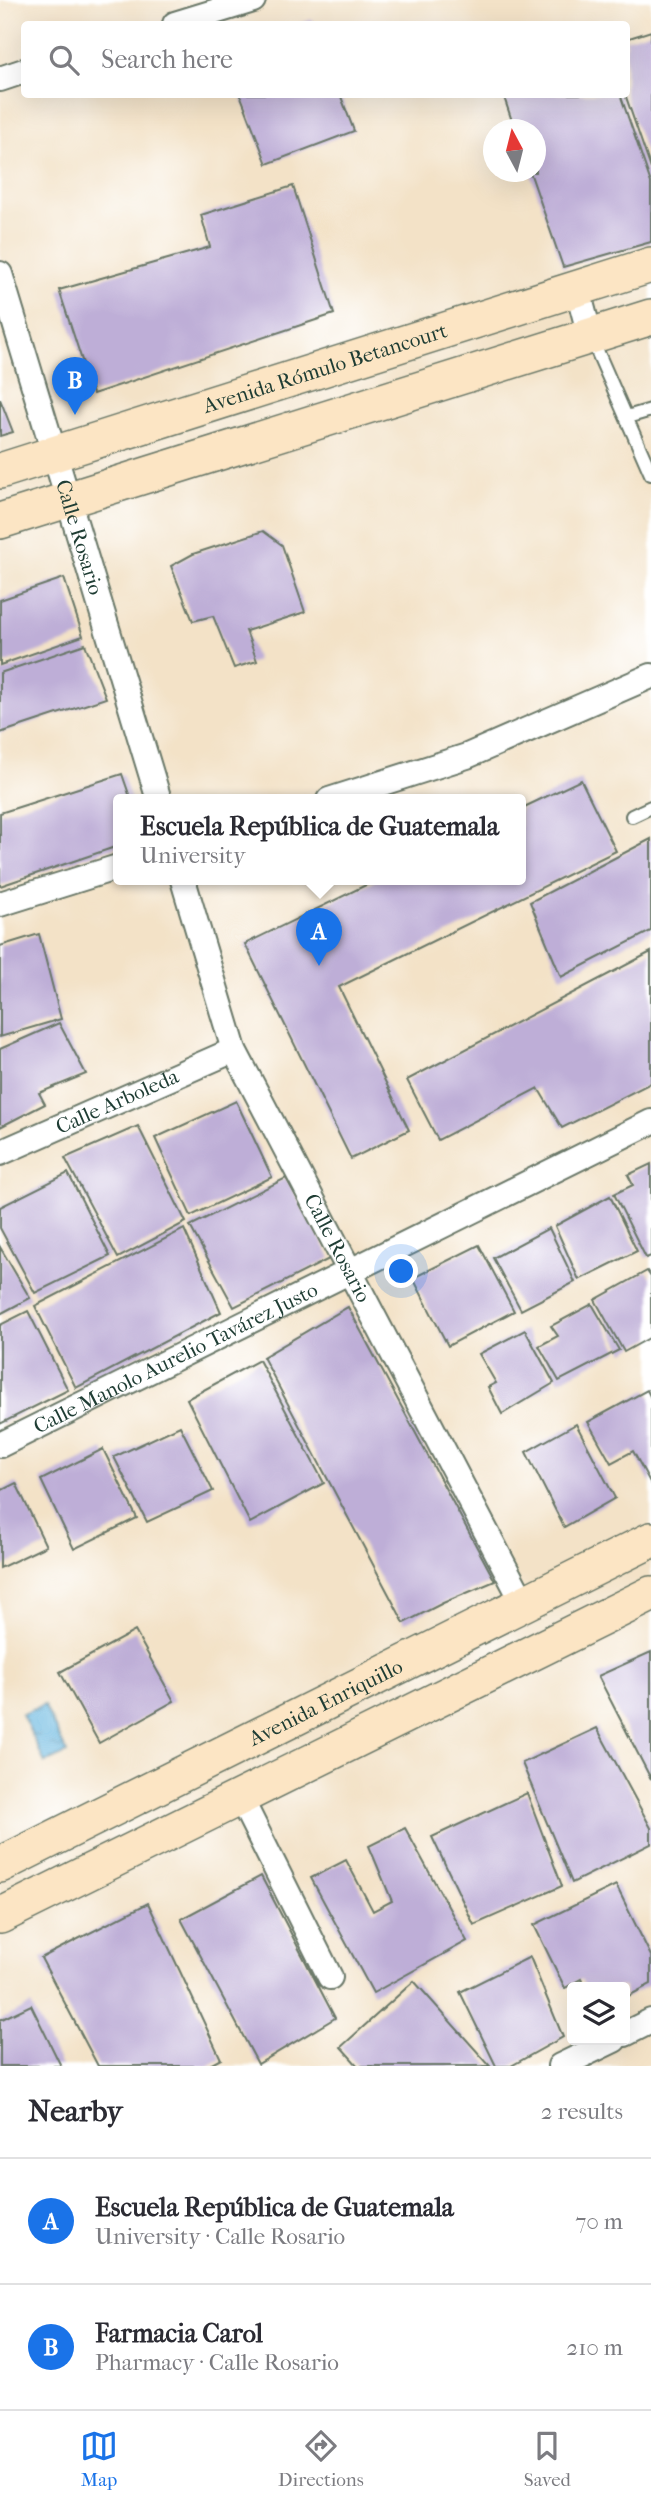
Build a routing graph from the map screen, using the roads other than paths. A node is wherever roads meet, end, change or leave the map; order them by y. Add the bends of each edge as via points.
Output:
1 (254, 0) edge
2 (185, 21) edge
3 (21, 72) edge
4 (0, 79) edge
5 (651, 265) edge
6 (0, 274) edge
7 (576, 288) junction
8 (651, 317) edge
9 (590, 336) junction
10 (651, 410) edge
11 (627, 417) junction
12 (54, 454) junction
13 (0, 471) edge
14 (651, 474) edge
15 (68, 500) junction
16 (0, 522) edge
17 (651, 676) edge
18 (157, 794) edge
19 (348, 794) edge
20 (651, 807) edge
21 (632, 816) dead end
22 (113, 869) edge
23 (184, 885) edge
24 (0, 904) edge
25 (234, 1050) junction
26 (651, 1122) edge
27 (0, 1153) edge
28 (349, 1272) junction
29 (0, 1445) edge
30 (651, 1539) edge
31 (651, 1594) edge
32 (523, 1602) junction
33 (240, 1797) junction
34 (0, 1864) edge
35 (0, 1916) edge
36 (330, 1977) dead end
37 (651, 2021) edge
38 (630, 2032) edge
39 (604, 2045) edge
40 (560, 2066) edge

1 - 2 street
3 - 4 street
5 - 7 main road, Avenida Rómulo Betancourt
6 - 12 street, Calle Rosario
7 - 9 street
7 - 12 main road, Avenida Rómulo Betancourt
8 - 9 main road
9 - 11 lane
9 - 15 main road
10 - 11 lane
11 - 14 lane
12 - 13 main road, Avenida Rómulo Betancourt
12 - 15 street, Calle Rosario
15 - 16 main road
15 - 18 street, Calle Rosario
17 - 19 street via 467,757
20 - 21 lane
22 - 24 street
23 - 25 street, Calle Rosario
25 - 27 street, Calle Arboleda
25 - 28 street, Calle Rosario
26 - 28 street, Calle Manolo Aurelio Tavárez Justo
28 - 29 street, Calle Manolo Aurelio Tavárez Justo
28 - 32 street, Calle Rosario
30 - 32 main road, Avenida Enriquillo
31 - 33 main road
32 - 34 main road, Avenida Enriquillo
33 - 35 main road
33 - 36 street
37 - 38 street
39 - 40 street

